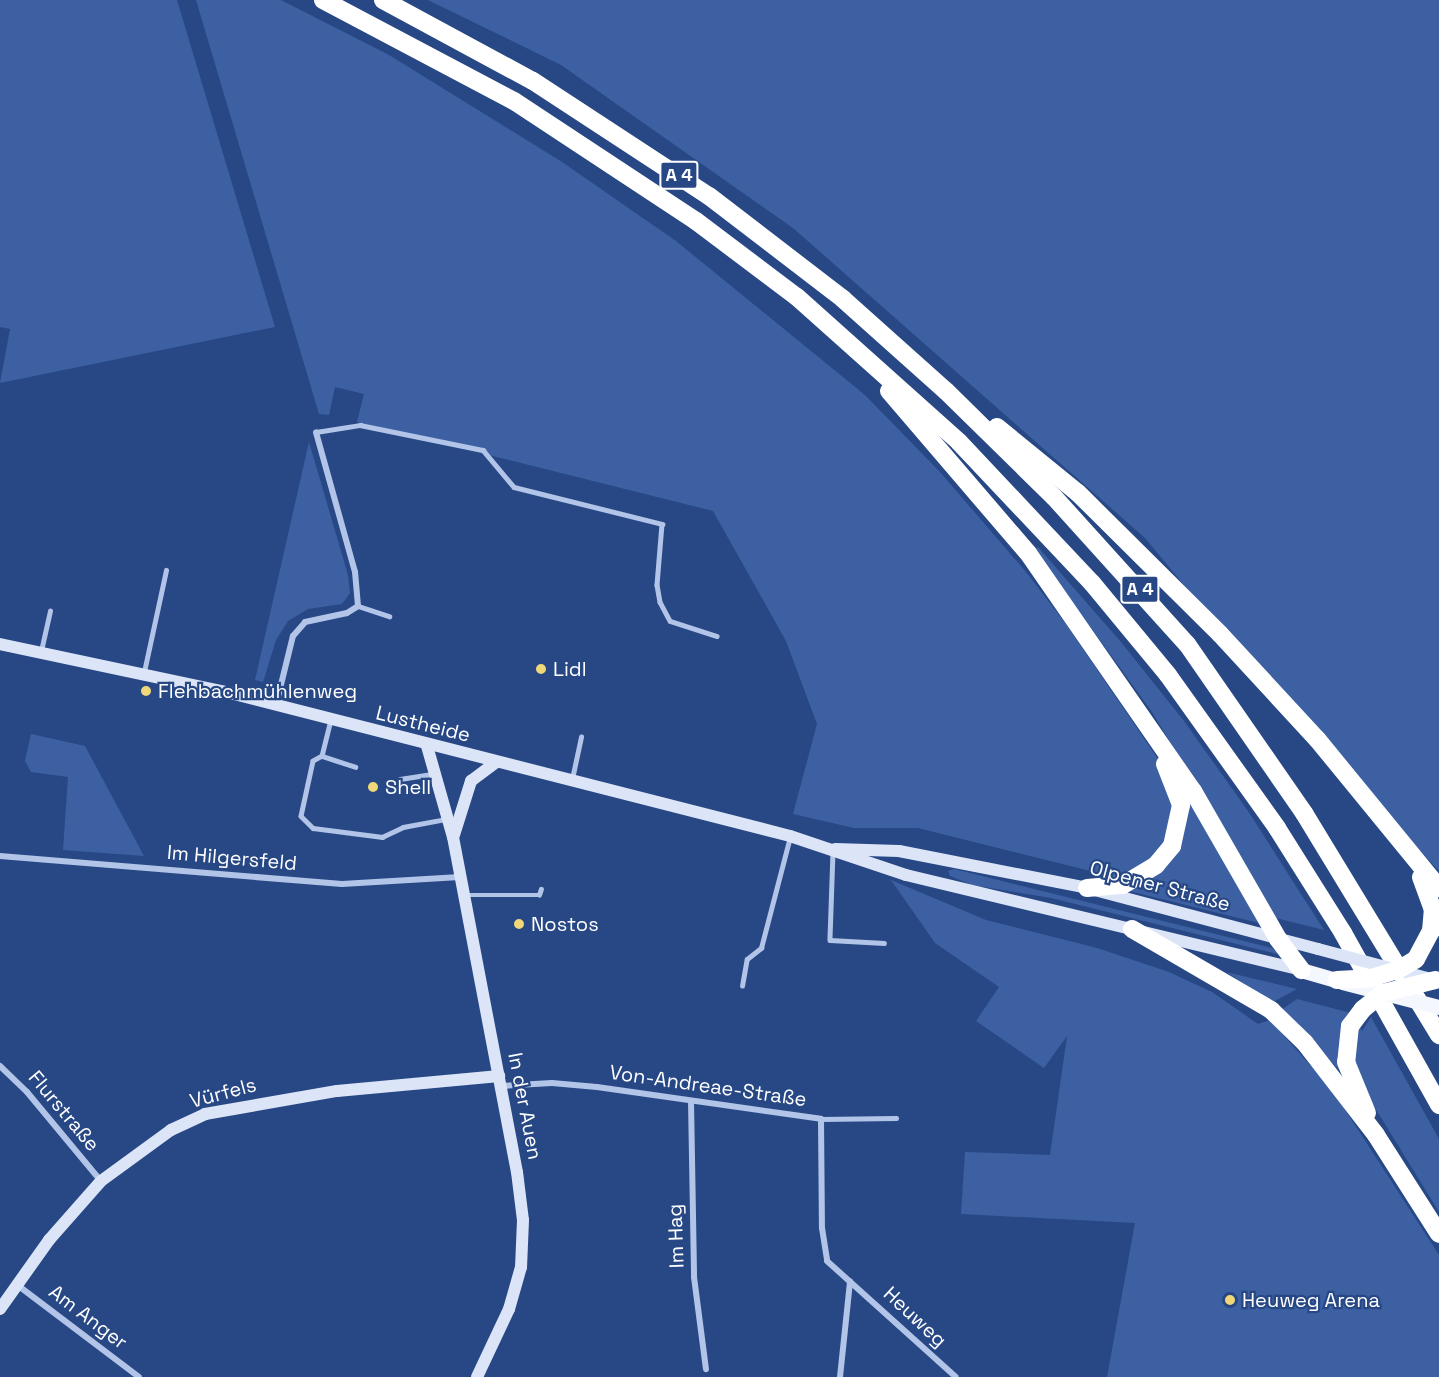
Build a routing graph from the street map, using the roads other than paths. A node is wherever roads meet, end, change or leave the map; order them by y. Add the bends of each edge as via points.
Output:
1 (323, 0) edge
2 (383, 0) edge
3 (842, 334) junction
4 (946, 391) junction
5 (316, 432) joint
6 (166, 570) dead end
7 (358, 606) junction
8 (51, 611) dead end
9 (389, 616) dead end
10 (717, 636) dead end
11 (0, 644) edge
12 (41, 651) junction
13 (144, 672) junction
14 (276, 705) junction
15 (1144, 719) junction
16 (331, 720) junction
17 (581, 737) dead end
18 (427, 746) junction
19 (322, 756) junction
20 (496, 762) junction
21 (355, 768) dead end
22 (436, 774) junction
23 (399, 779) dead end
24 (571, 781) junction
25 (448, 819) junction
26 (790, 836) junction
27 (453, 837) junction
28 (867, 847) joint
29 (834, 849) junction
30 (1407, 853) junction
31 (0, 856) edge
32 (460, 877) junction
33 (1087, 888) junction
34 (1439, 888) edge
35 (541, 889) dead end
36 (464, 895) junction
37 (1132, 929) junction
38 (1278, 939) junction
39 (884, 943) dead end
40 (1301, 970) junction
41 (1398, 970) junction
42 (1337, 980) junction
43 (1437, 981) edge
44 (742, 986) dead end
45 (1383, 993) junction
46 (1439, 1007) edge
47 (1439, 1035) edge
48 (0, 1066) edge
49 (500, 1081) junction
50 (691, 1101) junction
51 (1439, 1105) edge
52 (896, 1118) dead end
53 (821, 1119) junction
54 (1376, 1135) junction
55 (101, 1181) junction
56 (1439, 1234) edge
57 (850, 1282) junction
58 (16, 1284) junction
59 (0, 1309) edge
60 (706, 1369) dead end
61 (140, 1377) edge
62 (477, 1377) edge
63 (840, 1377) edge
64 (956, 1377) edge

1 - 3 highway, A 4 via 450,66 588,146 744,255
2 - 4 highway, A 4 via 533,81 710,196 843,299
3 - 15 highway via 1009,528
3 - 51 highway, A 4 via 1024,508 1168,675 1277,828 1343,933
4 - 30 highway via 1078,493 1220,634 1317,739
4 - 47 highway, A 4 via 1054,496 1187,644 1304,813
5 - 7 street via 355,572
5 - 10 lane via 360,425 483,450 514,487 662,524 660,602 670,621
6 - 13 lane
7 - 9 lane
7 - 14 street via 347,613 305,621 293,636
8 - 12 lane
11 - 12 main road, Lustheide
12 - 13 main road, Lustheide
13 - 14 main road, Lustheide
14 - 16 main road, Lustheide
15 - 33 highway via 1181,805 1172,846 1156,865 1123,885
15 - 38 highway via 1193,791
16 - 18 main road, Lustheide
16 - 19 lane
17 - 24 lane
18 - 20 main road, Lustheide
18 - 22 main road, In der Auen
19 - 21 lane
19 - 25 lane via 313,761 301,816 313,828 382,837 402,827
20 - 24 main road, Lustheide
20 - 27 main road, In der Auen via 471,781
22 - 23 lane
22 - 25 main road, In der Auen
24 - 26 main road, Lustheide
25 - 27 main road, In der Auen
26 - 29 main road, Lustheide
26 - 44 lane via 760,948 747,959
27 - 32 main road, In der Auen
28 - 29 main road, Lustheide
28 - 33 main road, Olpener Straße
29 - 37 main road, Lustheide via 882,868
29 - 39 lane via 830,940
30 - 34 highway
30 - 41 highway, bridge via 1428,890 1433,910 1431,931 1416,959
31 - 32 street, Im Hilgersfeld via 342,884
32 - 36 main road, In der Auen
33 - 38 main road, Olpener Straße
35 - 36 lane via 539,895
36 - 49 main road, In der Auen
37 - 40 main road
37 - 54 highway via 1271,1010 1305,1043
38 - 40 highway
38 - 41 main road, Olpener Straße, bridge
40 - 42 main road
41 - 42 highway, bridge via 1371,978
41 - 43 main road, Olpener Straße, bridge
42 - 45 main road, bridge
43 - 45 highway, bridge
45 - 46 main road, bridge
45 - 54 highway, bridge via 1350,1026 1346,1062
48 - 55 street, Flurstraße via 27,1092
49 - 50 street, Von-Andreae-Straße via 552,1083
49 - 55 main road, Vürfels via 325,1092 205,1114 171,1130
49 - 62 main road, In der Auen via 523,1220 521,1266 509,1309
50 - 53 street, Von-Andreae-Straße
50 - 60 street, Im Hag via 694,1277
52 - 53 lane
53 - 57 street, Von-Andreae-Straße via 823,1249 827,1261
54 - 56 highway
55 - 58 main road, Vürfels
57 - 63 street
57 - 64 street, Heuweg
58 - 59 main road, Vürfels
58 - 61 street, Am Anger

